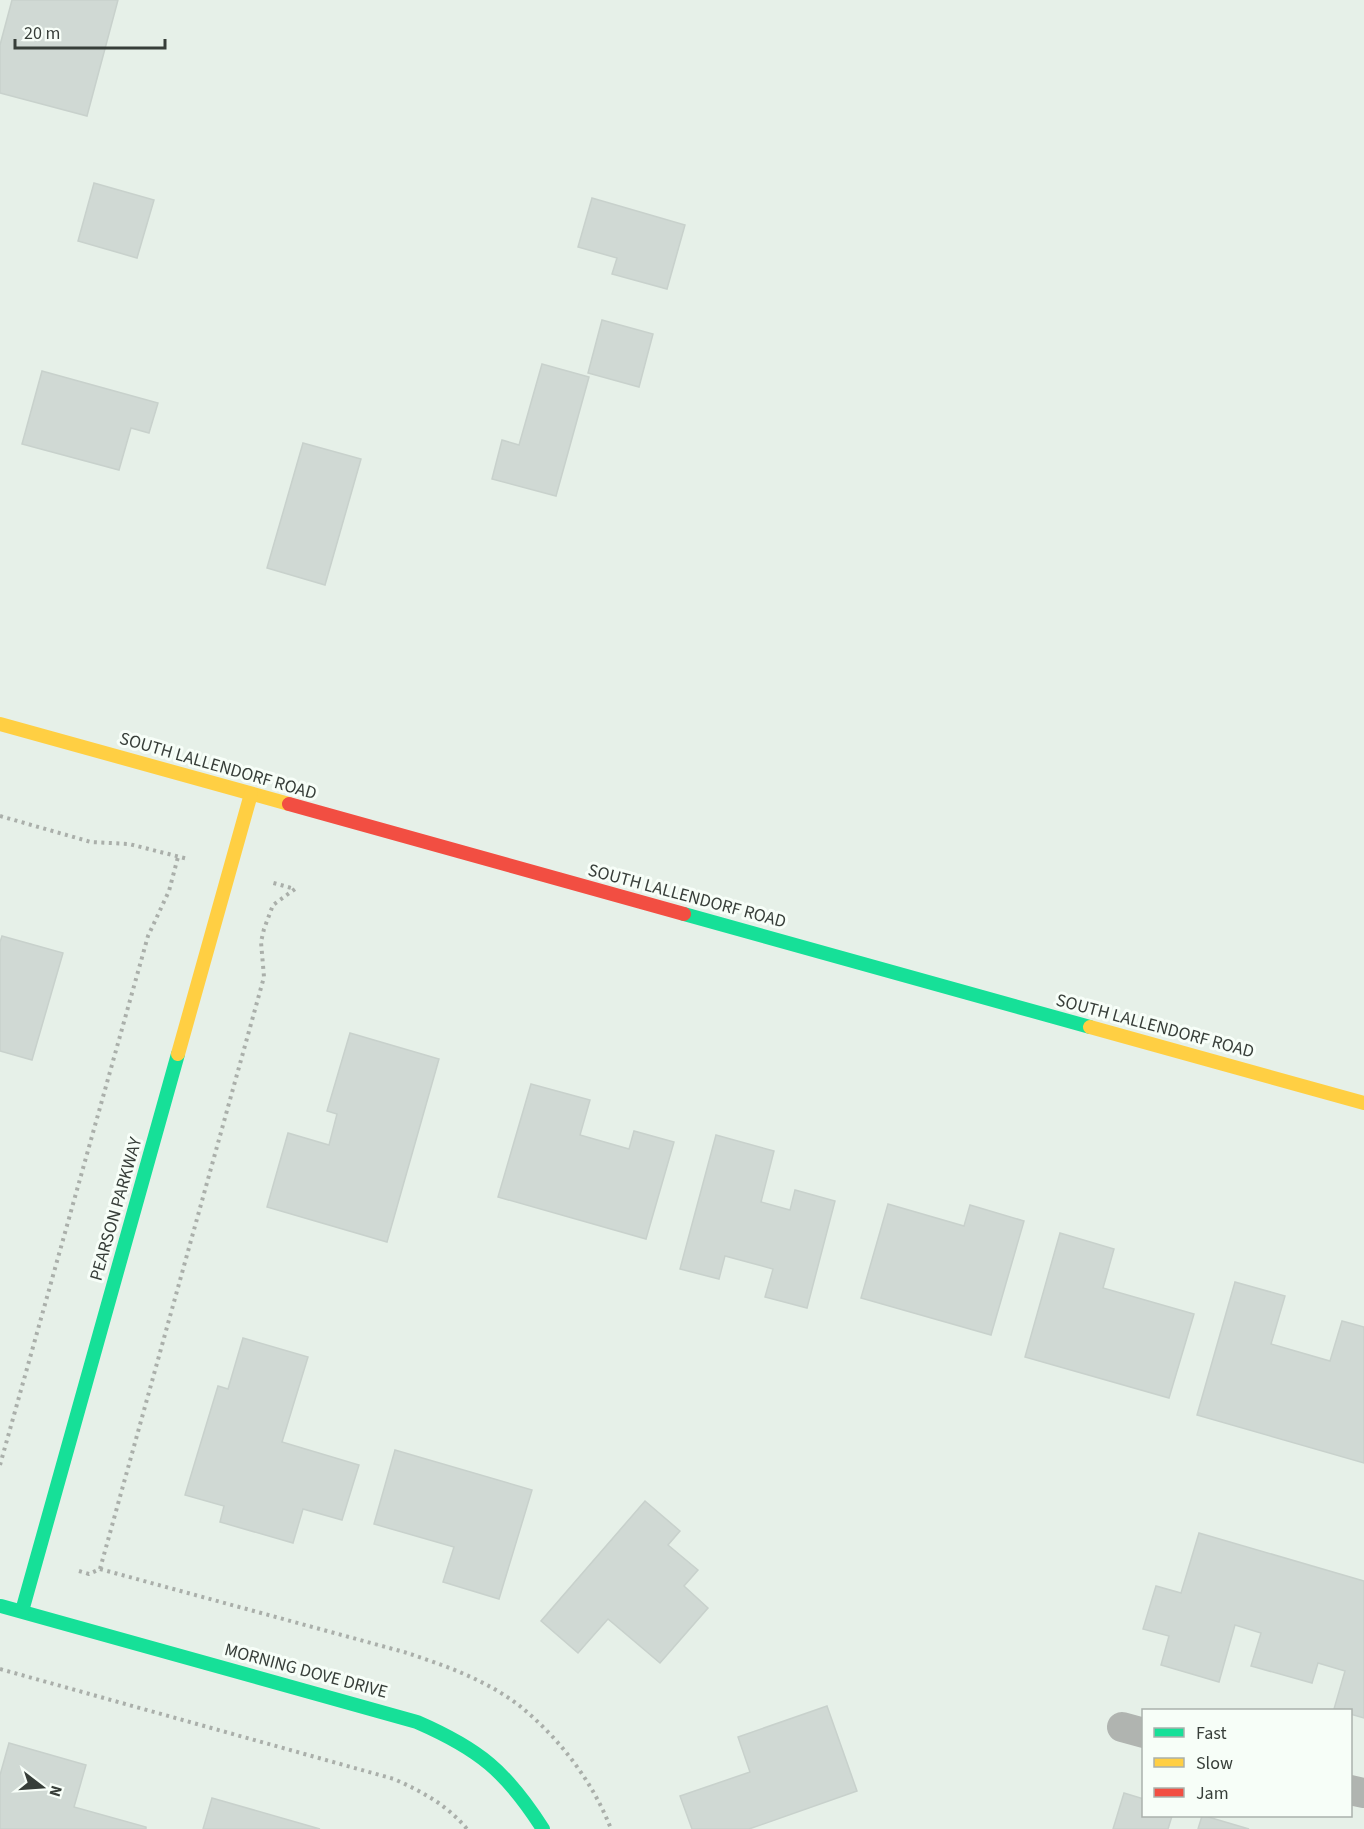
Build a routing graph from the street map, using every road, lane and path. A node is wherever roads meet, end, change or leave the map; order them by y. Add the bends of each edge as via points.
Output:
1 (0, 724) edge
2 (251, 794) junction
3 (0, 816) edge
4 (178, 857) junction
5 (230, 870) junction
6 (1364, 1103) edge
7 (0, 1465) edge
8 (37, 1559) junction
9 (0, 1605) edge
10 (22, 1611) junction
11 (0, 1669) edge
12 (467, 1829) edge
13 (543, 1829) edge

1 - 2 street, SOUTH LALLENDORF ROAD
2 - 5 street, PEARSON PARKWAY
2 - 6 street, SOUTH LALLENDORF ROAD
3 - 4 path via 91,842 129,844
4 - 5 path
4 - 7 path via 170,891 148,936
5 - 8 street, PEARSON PARKWAY
5 - 8 path via 295,889 273,905 264,929 264,977 100,1569 89,1574
8 - 10 street, PEARSON PARKWAY
9 - 10 street
10 - 13 street, MORNING DOVE DRIVE via 417,1722 482,1757 524,1800
11 - 12 path via 394,1779 445,1806

